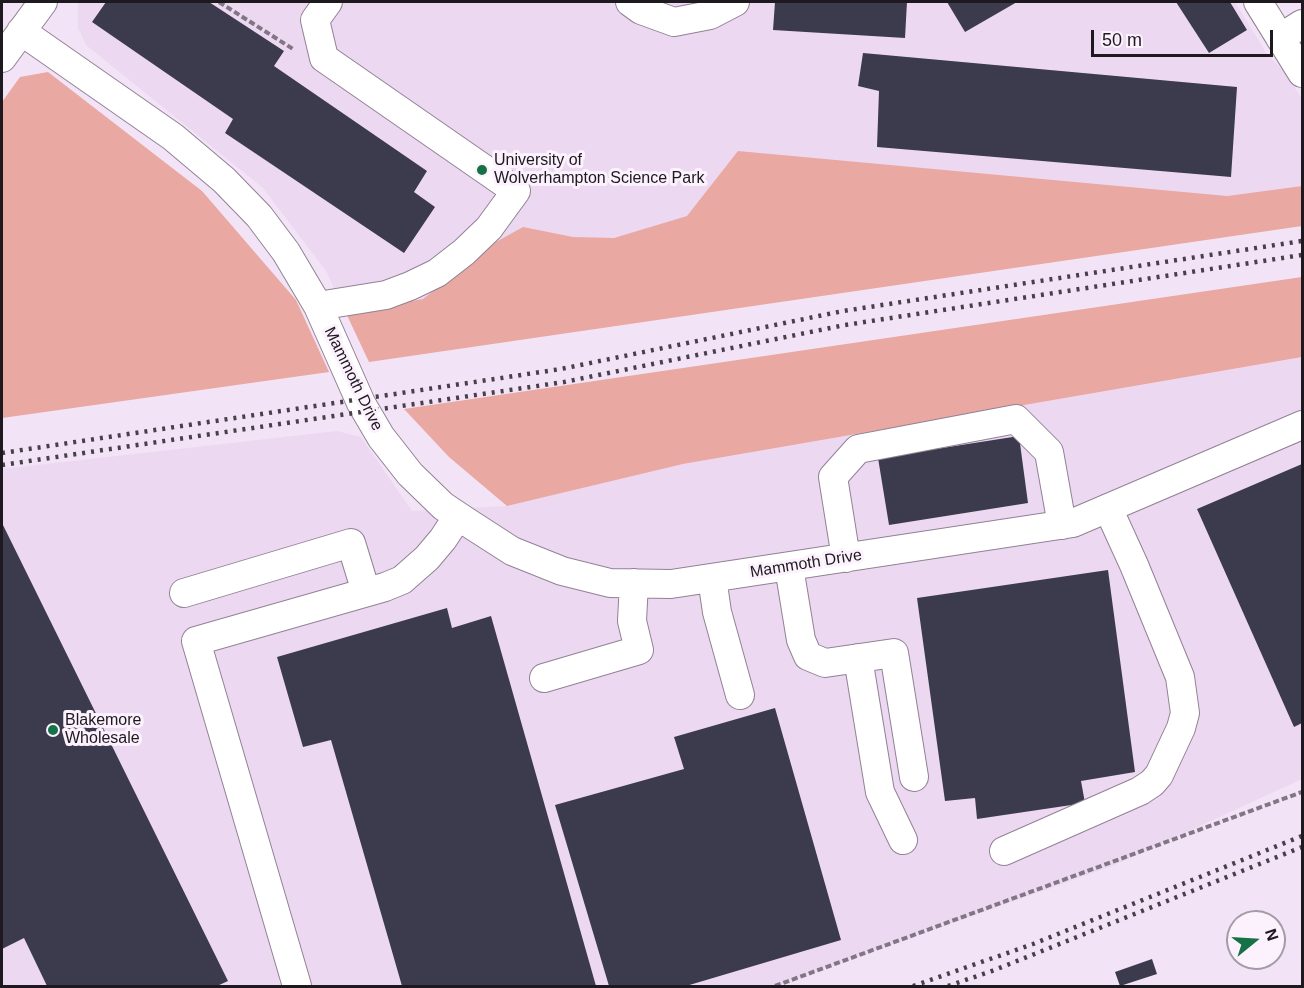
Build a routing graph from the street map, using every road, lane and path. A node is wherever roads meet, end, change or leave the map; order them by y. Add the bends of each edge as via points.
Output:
1 (43, 2) edge
2 (219, 2) edge
3 (328, 2) edge
4 (630, 2) edge
5 (1258, 2) edge
6 (723, 4) edge
7 (21, 31) junction
8 (1291, 31) edge
9 (293, 49) dead end
10 (2, 58) edge
11 (1302, 73) edge
12 (318, 306) junction
13 (1302, 425) edge
14 (1108, 508) junction
15 (458, 516) junction
16 (1062, 525) junction
17 (846, 558) junction
18 (789, 567) junction
19 (712, 578) junction
20 (634, 583) junction
21 (366, 592) junction
22 (183, 593) dead end
23 (858, 658) junction
24 (544, 678) dead end
25 (740, 695) dead end
26 (914, 777) dead end
27 (1302, 792) edge
28 (903, 840) dead end
29 (1005, 852) dead end
30 (297, 987) edge
31 (775, 987) edge

1 - 7 street
2 - 9 path
3 - 12 street via 315,20 324,58 516,191 489,228 437,273 386,295
4 - 6 street via 674,22 710,15
5 - 8 street
7 - 10 street
7 - 12 street, Mammoth Drive via 173,137 224,180 259,216
8 - 11 street
12 - 15 street, Mammoth Drive via 361,403 381,437 410,474
13 - 14 street, Mammoth Drive
14 - 16 street, Mammoth Drive
14 - 29 street via 1180,677 1185,713 1181,728 1152,783
15 - 20 street, Mammoth Drive via 512,551 562,571 610,583
15 - 21 street via 415,570 402,580
16 - 17 street, Mammoth Drive
16 - 17 street via 1049,452 1016,419 858,449 833,477
17 - 18 street, Mammoth Drive
18 - 19 street, Mammoth Drive
18 - 23 street via 801,639 808,656 825,663
19 - 20 street, Mammoth Drive via 671,584
19 - 25 street via 717,612
20 - 24 street via 632,621 639,650
21 - 22 street via 351,543
21 - 30 street via 196,641
23 - 26 street via 894,653
23 - 28 street via 880,792
27 - 31 path

